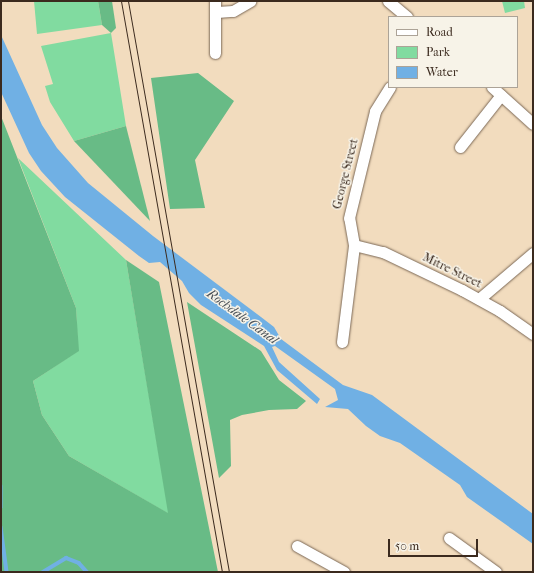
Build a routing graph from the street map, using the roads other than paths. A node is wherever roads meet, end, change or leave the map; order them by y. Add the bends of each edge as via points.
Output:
1 (250, 1) edge
2 (388, 1) edge
3 (216, 6) edge
4 (406, 16) edge
5 (215, 53) dead end
6 (389, 88) edge
7 (493, 88) edge
8 (501, 95) junction
9 (533, 124) edge
10 (460, 147) dead end
11 (354, 245) junction
12 (533, 253) edge
13 (479, 299) junction
14 (533, 334) edge
15 (342, 342) dead end
16 (449, 538) dead end
17 (297, 546) dead end
18 (344, 572) edge
19 (496, 572) edge

1 - 3 street via 233,11
2 - 4 street
3 - 5 street
6 - 11 street, George Street via 376,111 349,218
7 - 8 street
8 - 9 street
8 - 10 street
11 - 13 street, Mitre Street via 383,252
11 - 15 street, George Street
12 - 13 street
13 - 14 street, Mitre Street
16 - 19 street
17 - 18 street

